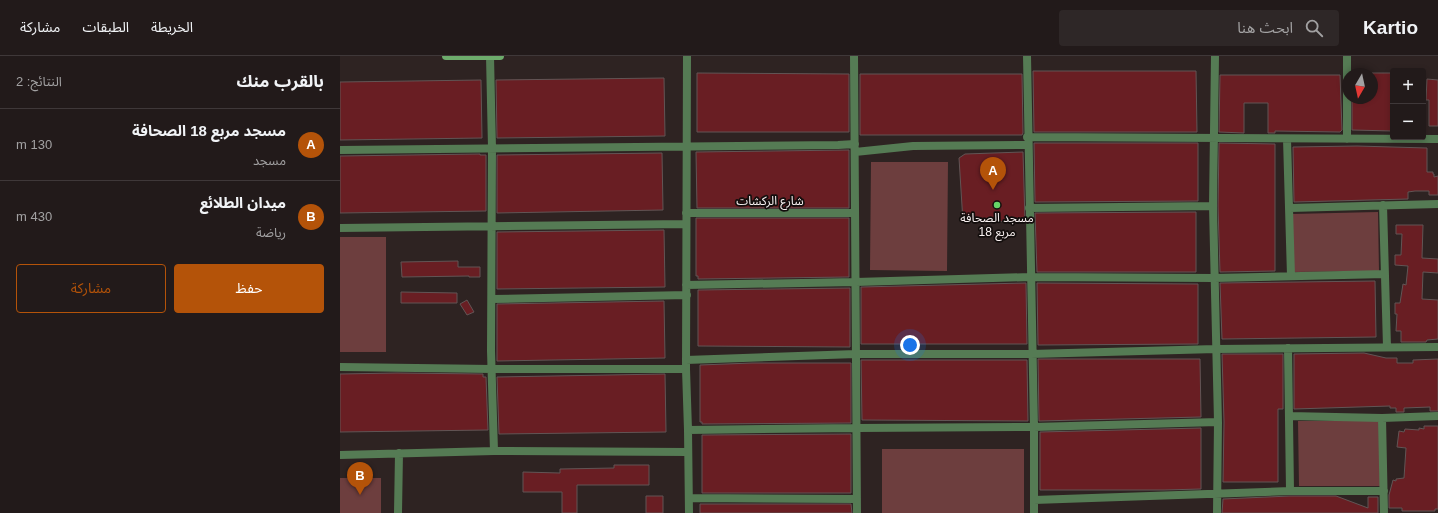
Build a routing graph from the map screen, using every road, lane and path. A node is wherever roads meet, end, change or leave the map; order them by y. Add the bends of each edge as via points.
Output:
1 (446, 56) edge
2 (490, 56) edge
3 (500, 56) edge
4 (687, 56) edge
5 (854, 56) edge
6 (1027, 56) edge
7 (1215, 56) edge
8 (1348, 56) edge
9 (1214, 139) junction
10 (1287, 139) junction
11 (1347, 139) junction
12 (1438, 139) edge
13 (1027, 141) junction
14 (855, 144) junction
15 (686, 147) junction
16 (492, 148) junction
17 (340, 150) edge
18 (855, 152) junction
19 (1438, 204) edge
20 (1383, 205) junction
21 (1213, 206) junction
22 (1029, 208) junction
23 (1290, 208) junction
24 (686, 213) junction
25 (855, 213) junction
26 (686, 224) junction
27 (492, 227) junction
28 (340, 228) edge
29 (1385, 274) junction
30 (1291, 276) junction
31 (1030, 277) junction
32 (1214, 278) junction
33 (856, 282) junction
34 (686, 285) junction
35 (687, 295) junction
36 (492, 299) junction
37 (1387, 347) junction
38 (1438, 347) edge
39 (1288, 348) junction
40 (1216, 349) junction
41 (856, 354) junction
42 (1032, 354) junction
43 (686, 360) junction
44 (340, 367) edge
45 (492, 369) junction
46 (686, 369) junction
47 (1289, 416) junction
48 (1438, 416) edge
49 (1382, 418) junction
50 (1218, 422) junction
51 (1034, 427) junction
52 (857, 428) junction
53 (688, 430) junction
54 (494, 452) junction
55 (688, 452) junction
56 (398, 454) junction
57 (340, 455) edge
58 (1290, 491) junction
59 (1384, 491) junction
60 (1217, 493) junction
61 (689, 498) junction
62 (857, 499) junction
63 (1034, 500) junction
64 (398, 513) edge
65 (689, 513) edge
66 (857, 513) edge
67 (1034, 513) edge
68 (1217, 513) edge
69 (1384, 513) edge

1 - 2 street
2 - 3 street
2 - 16 street
4 - 15 street
5 - 14 street
6 - 13 street
7 - 9 street
8 - 11 street
9 - 10 street
9 - 13 street
9 - 21 street
10 - 11 street
10 - 23 street
11 - 12 street
13 - 18 street via 913,146
13 - 22 street
14 - 15 street
14 - 18 street
15 - 16 street
15 - 24 street
16 - 17 street
16 - 27 street
18 - 25 street
19 - 20 street
20 - 23 street
20 - 29 street
21 - 22 street
21 - 32 street
22 - 31 street
23 - 30 street
24 - 25 street, شارع الركشات
24 - 26 street
25 - 33 street
26 - 27 street
26 - 34 street
27 - 28 street
27 - 36 street
29 - 30 street
29 - 37 street
30 - 32 street
31 - 32 street
31 - 33 street
31 - 42 street
32 - 40 street
33 - 34 street
33 - 41 street
34 - 35 street
35 - 36 street
35 - 43 street
36 - 45 street
37 - 38 street
37 - 39 street
39 - 40 street
39 - 47 street
40 - 42 street
40 - 50 street
41 - 42 street
41 - 43 street
41 - 52 street
42 - 51 street
43 - 46 street
44 - 45 street
45 - 46 street
45 - 54 street
46 - 53 street
47 - 49 street
47 - 58 street
48 - 49 street
49 - 59 street
50 - 51 street
50 - 60 street
51 - 52 street
51 - 63 street
52 - 53 street
52 - 62 street
53 - 55 street
54 - 55 street
54 - 56 street
55 - 61 street
56 - 57 street
56 - 64 street
58 - 59 street
58 - 60 street
59 - 69 street
60 - 63 street
60 - 68 street
61 - 62 street
61 - 65 street
62 - 66 street
63 - 67 street

